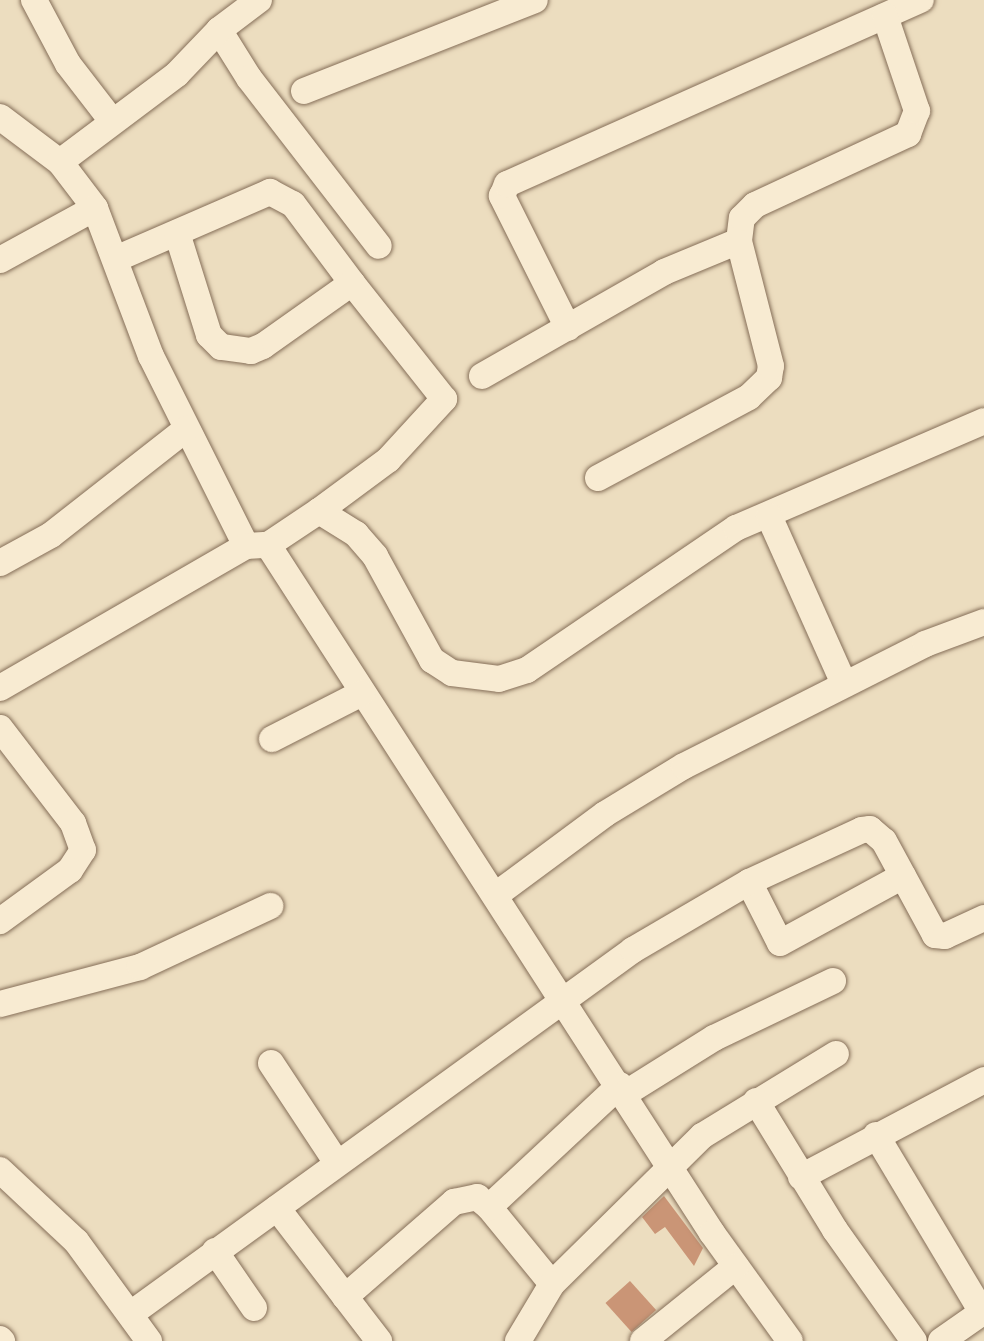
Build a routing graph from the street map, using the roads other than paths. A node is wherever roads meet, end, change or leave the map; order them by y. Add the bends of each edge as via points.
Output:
1 (34, 0) edge
2 (259, 0) edge
3 (535, 0) edge
4 (920, 0) edge
5 (885, 16) junction
6 (219, 30) junction
7 (304, 91) dead end
8 (0, 117) edge
9 (112, 121) junction
10 (60, 162) junction
11 (95, 208) junction
12 (177, 233) junction
13 (739, 241) junction
14 (379, 246) dead end
15 (118, 258) junction
16 (0, 260) edge
17 (352, 283) junction
18 (568, 328) junction
19 (482, 376) dead end
20 (984, 421) edge
21 (186, 429) junction
22 (598, 478) dead end
23 (319, 511) junction
24 (769, 516) junction
25 (257, 545) junction
26 (0, 563) edge
27 (982, 627) edge
28 (844, 684) junction
29 (0, 688) edge
30 (362, 693) junction
31 (0, 728) edge
32 (272, 739) dead end
33 (903, 876) junction
34 (749, 883) junction
35 (497, 894) junction
36 (270, 906) dead end
37 (984, 918) edge
38 (0, 921) edge
39 (833, 981) dead end
40 (561, 998) junction
41 (0, 1004) edge
42 (836, 1054) dead end
43 (271, 1063) dead end
44 (984, 1080) edge
45 (623, 1089) junction
46 (756, 1101) junction
47 (876, 1135) junction
48 (337, 1163) junction
49 (670, 1165) junction
50 (0, 1170) edge
51 (802, 1177) junction
52 (277, 1208) junction
53 (489, 1208) junction
54 (215, 1251) junction
55 (736, 1266) junction
56 (552, 1284) junction
57 (345, 1297) junction
58 (254, 1308) dead end
59 (983, 1311) edge
60 (132, 1313) junction
61 (149, 1341) edge
62 (379, 1341) edge
63 (517, 1341) edge
64 (643, 1341) edge
65 (790, 1341) edge
66 (914, 1341) edge
67 (941, 1341) edge

1 - 9 street via 68,64
2 - 6 street
3 - 7 street
4 - 5 street
5 - 13 street via 917,111 915,124 897,143 747,210
5 - 18 street via 507,184 502,197
6 - 9 street via 183,69
6 - 14 street via 249,78
8 - 10 street
9 - 10 street
10 - 11 street
11 - 15 street
11 - 16 street
12 - 15 street
12 - 17 street via 257,196 281,194
12 - 17 street via 209,335 221,347 251,351 263,346
13 - 18 street via 664,272
13 - 22 street via 771,366 769,378 749,397
15 - 21 street via 137,322
17 - 23 street via 444,399 388,460
18 - 19 street
20 - 24 street
21 - 25 street
21 - 26 street via 51,535
23 - 24 street via 356,534 375,556 432,660 452,673 499,679 561,650 695,551
23 - 25 street
24 - 28 street
25 - 29 street
25 - 30 street
27 - 28 street
28 - 35 street via 649,786
30 - 32 street
30 - 35 street
31 - 38 street via 73,824 83,850 70,870
33 - 34 street via 884,841 870,829
33 - 34 street via 785,943 776,940
33 - 37 street via 935,935 952,934
34 - 40 street
35 - 40 street
36 - 41 street via 140,967
39 - 45 street via 714,1038
40 - 45 street
40 - 48 street
42 - 46 street
43 - 48 street
44 - 47 street
45 - 49 street
45 - 53 street
46 - 49 street via 718,1124
46 - 51 street
47 - 51 street
47 - 59 street
48 - 52 street
49 - 55 street
49 - 56 street
50 - 60 street via 76,1241
51 - 66 street
52 - 54 street
52 - 57 street
53 - 56 street
53 - 57 street via 472,1196 454,1202
54 - 58 street
54 - 60 street
55 - 64 street
55 - 65 street
56 - 63 street
57 - 62 street
59 - 67 street
60 - 61 street

